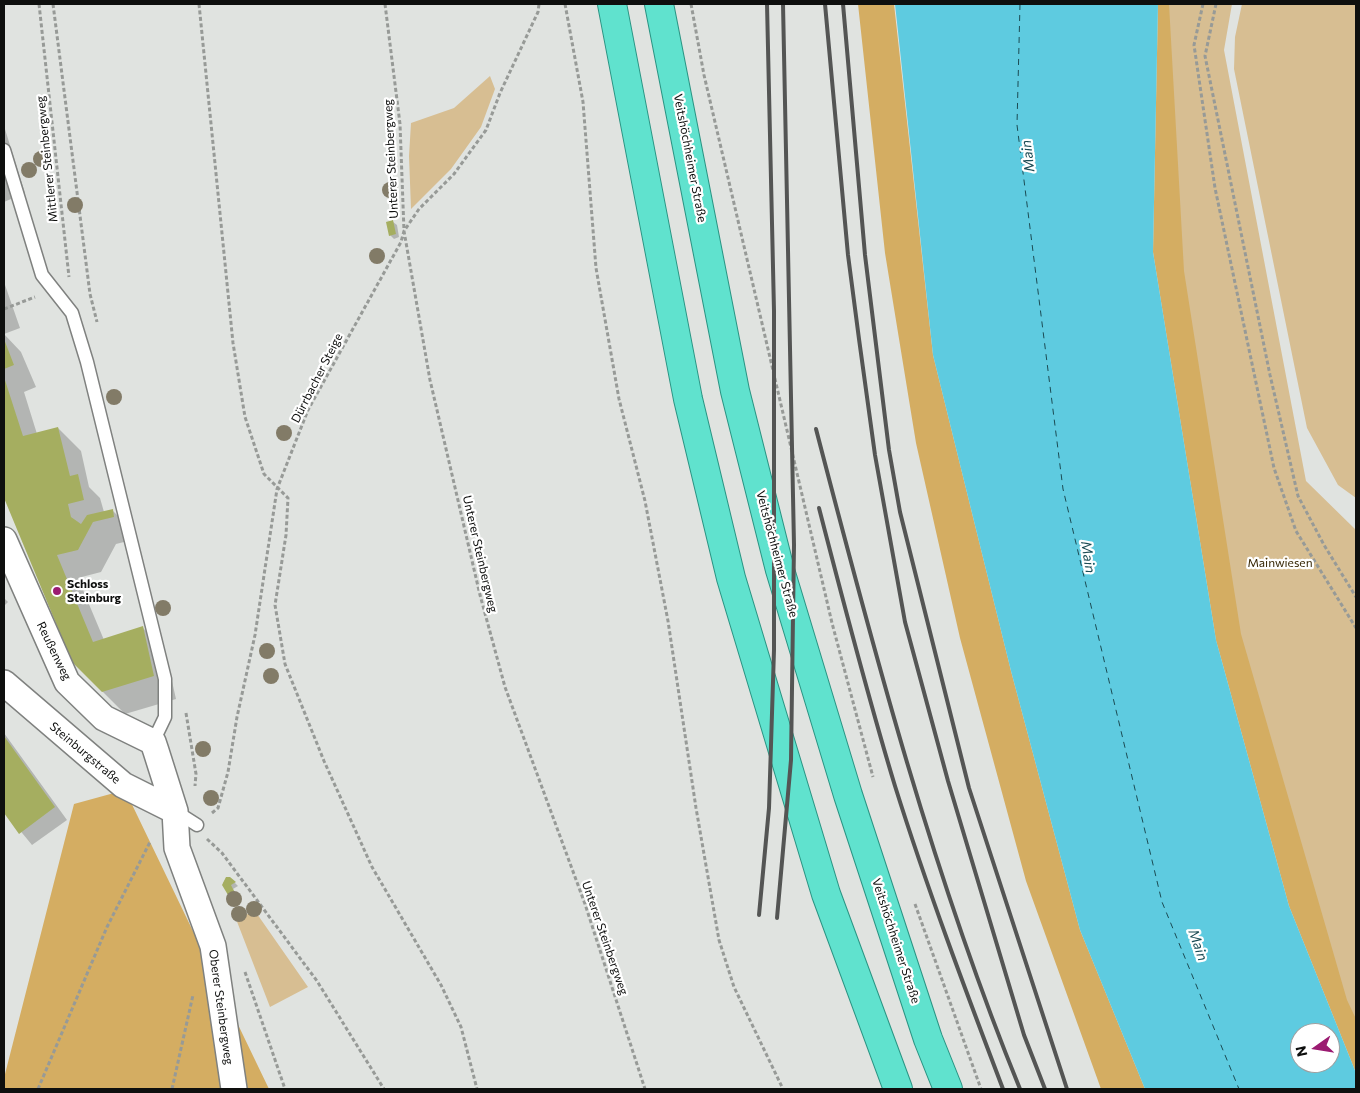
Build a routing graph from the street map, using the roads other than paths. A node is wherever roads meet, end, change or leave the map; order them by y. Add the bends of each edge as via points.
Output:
1 (612, 4) edge
2 (622, 4) edge
3 (661, 10) edge
4 (625, 73) junction
5 (4, 150) edge
6 (4, 540) edge
7 (4, 683) edge
8 (153, 742) junction
9 (175, 811) junction
10 (197, 825) road end
11 (234, 1089) edge
12 (898, 1089) edge
13 (948, 1089) edge

1 - 4 highway
2 - 4 highway
3 - 13 highway, Veitshöchheimer Straße via 735,391 780,570 851,804 928,1039
4 - 12 highway via 688,398 731,578 826,894
5 - 8 lane via 42,275 72,312 87,362 165,679 165,717
6 - 8 street, Reußenweg via 67,682 104,718
7 - 9 street, Steinburgstraße via 123,785
8 - 9 street
9 - 10 lane
9 - 11 street, Oberer Steinbergweg via 177,848 213,946

